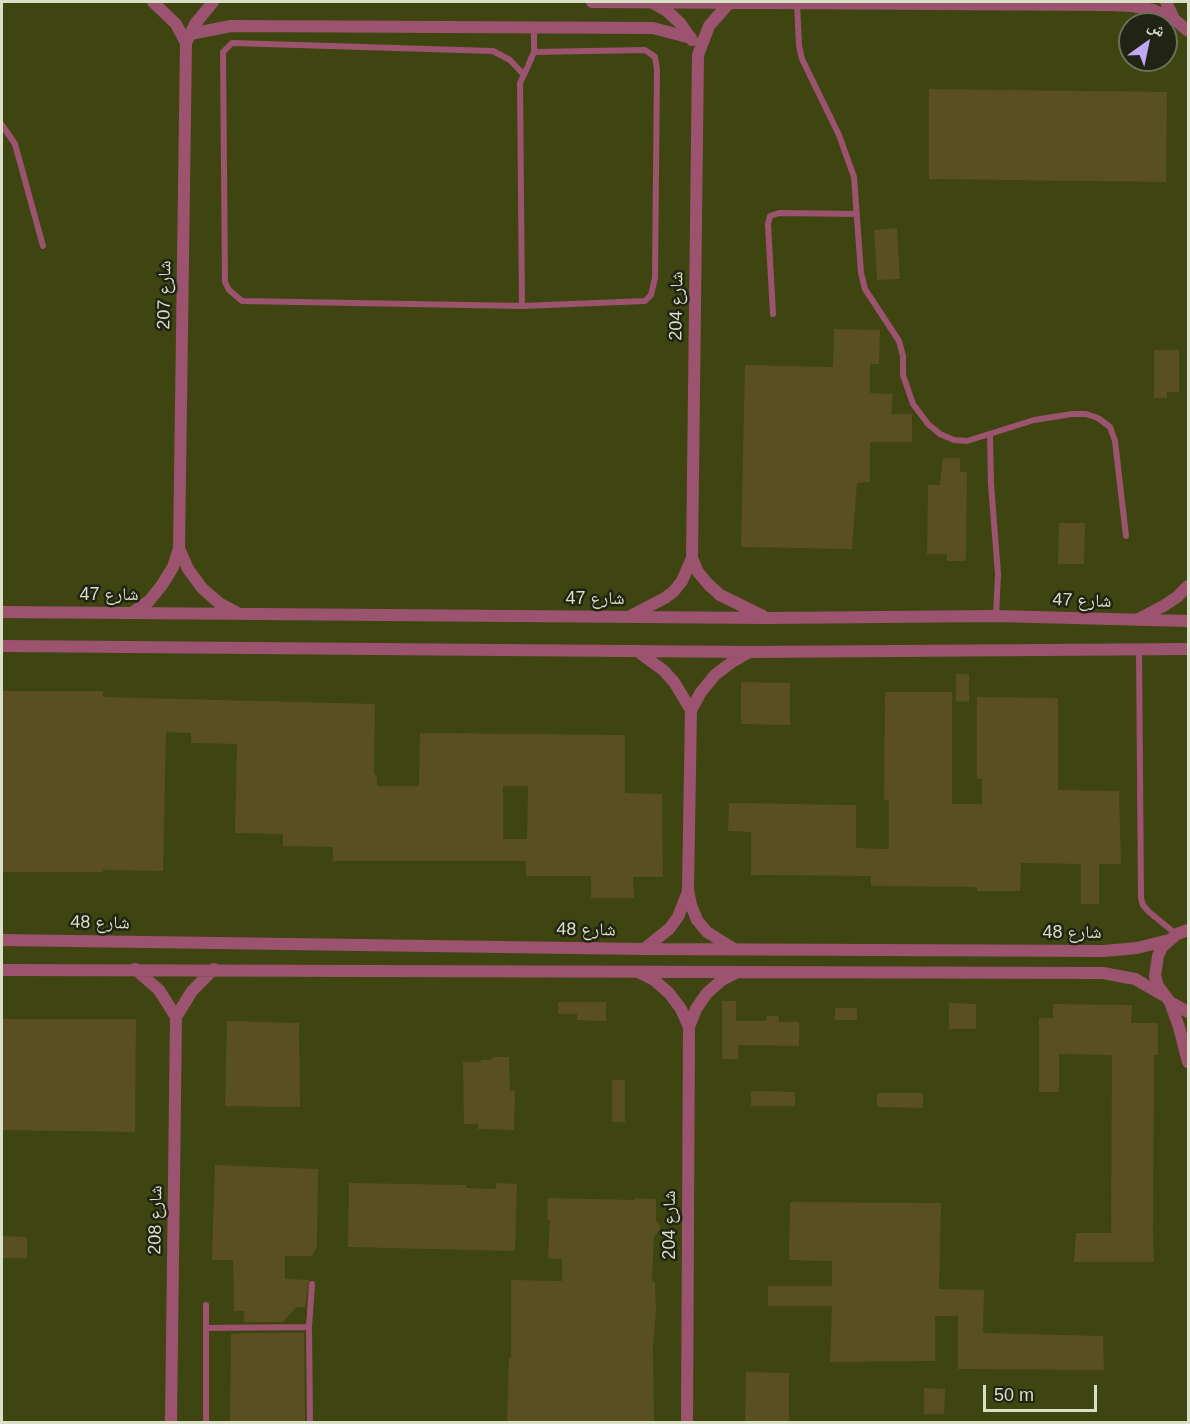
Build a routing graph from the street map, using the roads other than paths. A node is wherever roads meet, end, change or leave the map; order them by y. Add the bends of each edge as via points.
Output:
1 (153, 2) edge
2 (213, 2) edge
3 (592, 2) edge
4 (651, 2) edge
5 (730, 2) edge
6 (1166, 2) edge
7 (797, 3) edge
8 (1182, 26) edge
9 (534, 28) junction
10 (188, 38) junction
11 (691, 38) junction
12 (1188, 39) edge
13 (534, 52) junction
14 (698, 55) junction
15 (524, 75) junction
16 (2, 125) edge
17 (857, 214) junction
18 (43, 246) dead end
19 (522, 306) junction
20 (773, 314) dead end
21 (990, 435) junction
22 (1126, 536) dead end
23 (179, 548) junction
24 (692, 558) junction
25 (1188, 586) edge
26 (2, 612) edge
27 (132, 613) junction
28 (239, 614) junction
29 (996, 616) junction
30 (627, 617) junction
31 (767, 618) junction
32 (1135, 621) junction
33 (1188, 621) edge
34 (2, 646) edge
35 (1188, 649) edge
36 (1139, 650) junction
37 (637, 651) junction
38 (750, 652) junction
39 (691, 711) junction
40 (688, 890) junction
41 (1178, 935) edge
42 (2, 940) edge
43 (644, 949) junction
44 (735, 950) junction
45 (135, 969) junction
46 (214, 969) junction
47 (2, 970) edge
48 (636, 971) junction
49 (740, 972) junction
50 (1166, 999) junction
51 (1188, 1012) edge
52 (176, 1017) junction
53 (689, 1028) junction
54 (1188, 1062) edge
55 (312, 1284) dead end
56 (206, 1305) dead end
57 (309, 1327) junction
58 (206, 1328) junction
59 (171, 1422) edge
60 (206, 1422) edge
61 (310, 1422) edge
62 (687, 1422) edge

1 - 10 street
2 - 10 street
3 - 4 street
4 - 5 street
4 - 11 street, شارع 204 via 667,11
5 - 7 street
5 - 14 street, شارع 204 via 709,26
6 - 8 street
7 - 8 street via 1132,6 1153,10
7 - 17 lane via 802,59 845,150 854,177
8 - 12 street
9 - 10 street via 231,26
9 - 11 street via 653,28
9 - 13 lane
10 - 23 street, شارع 207
11 - 14 street, شارع 204
13 - 15 lane
13 - 19 lane via 645,50 655,57 655,278 645,302
14 - 24 street, شارع 204
15 - 19 lane via 520,83
15 - 19 lane via 510,60 493,51 232,43 223,52 225,282 229,290 242,301
16 - 18 lane via 15,144
17 - 20 lane via 770,216
17 - 21 lane via 866,290 899,341 903,375 913,404 928,424 954,440
21 - 22 lane via 1034,420 1072,414 1098,417 1110,427 1115,441
21 - 29 lane via 998,574
23 - 27 street, شارع 207 via 162,585
23 - 28 street, شارع 207 via 202,588
24 - 30 street, شارع 204 via 674,591
24 - 31 street via 703,578 720,594
25 - 32 street via 1165,606
26 - 27 street, شارع 47
27 - 28 street, شارع 47
28 - 30 street, شارع 47
29 - 31 street, شارع 47
29 - 32 street, شارع 47
30 - 31 street, شارع 47
32 - 33 street, شارع 47
34 - 37 street
35 - 36 street
36 - 38 street
36 - 41 lane via 1141,898 1149,912
37 - 38 street
37 - 39 street via 669,676
38 - 39 street via 715,675
39 - 40 street
40 - 43 street via 678,917
40 - 44 street via 702,926
41 - 44 street, شارع 48 via 1137,948 1104,951
41 - 50 street via 1162,947 1155,966 1158,986
42 - 43 street, شارع 48
43 - 44 street, شارع 48
45 - 46 street
45 - 47 street
45 - 52 street via 159,990
46 - 48 street
46 - 52 street via 192,991
48 - 49 street
48 - 53 street, شارع 204 via 669,993
49 - 50 street via 1103,973 1135,979
49 - 53 street, شارع 204 via 707,993
50 - 51 street
50 - 54 street via 1179,1027
52 - 59 street, شارع 208
53 - 62 street, شارع 204
55 - 57 lane
56 - 58 lane
57 - 58 lane
57 - 61 lane
58 - 60 lane

